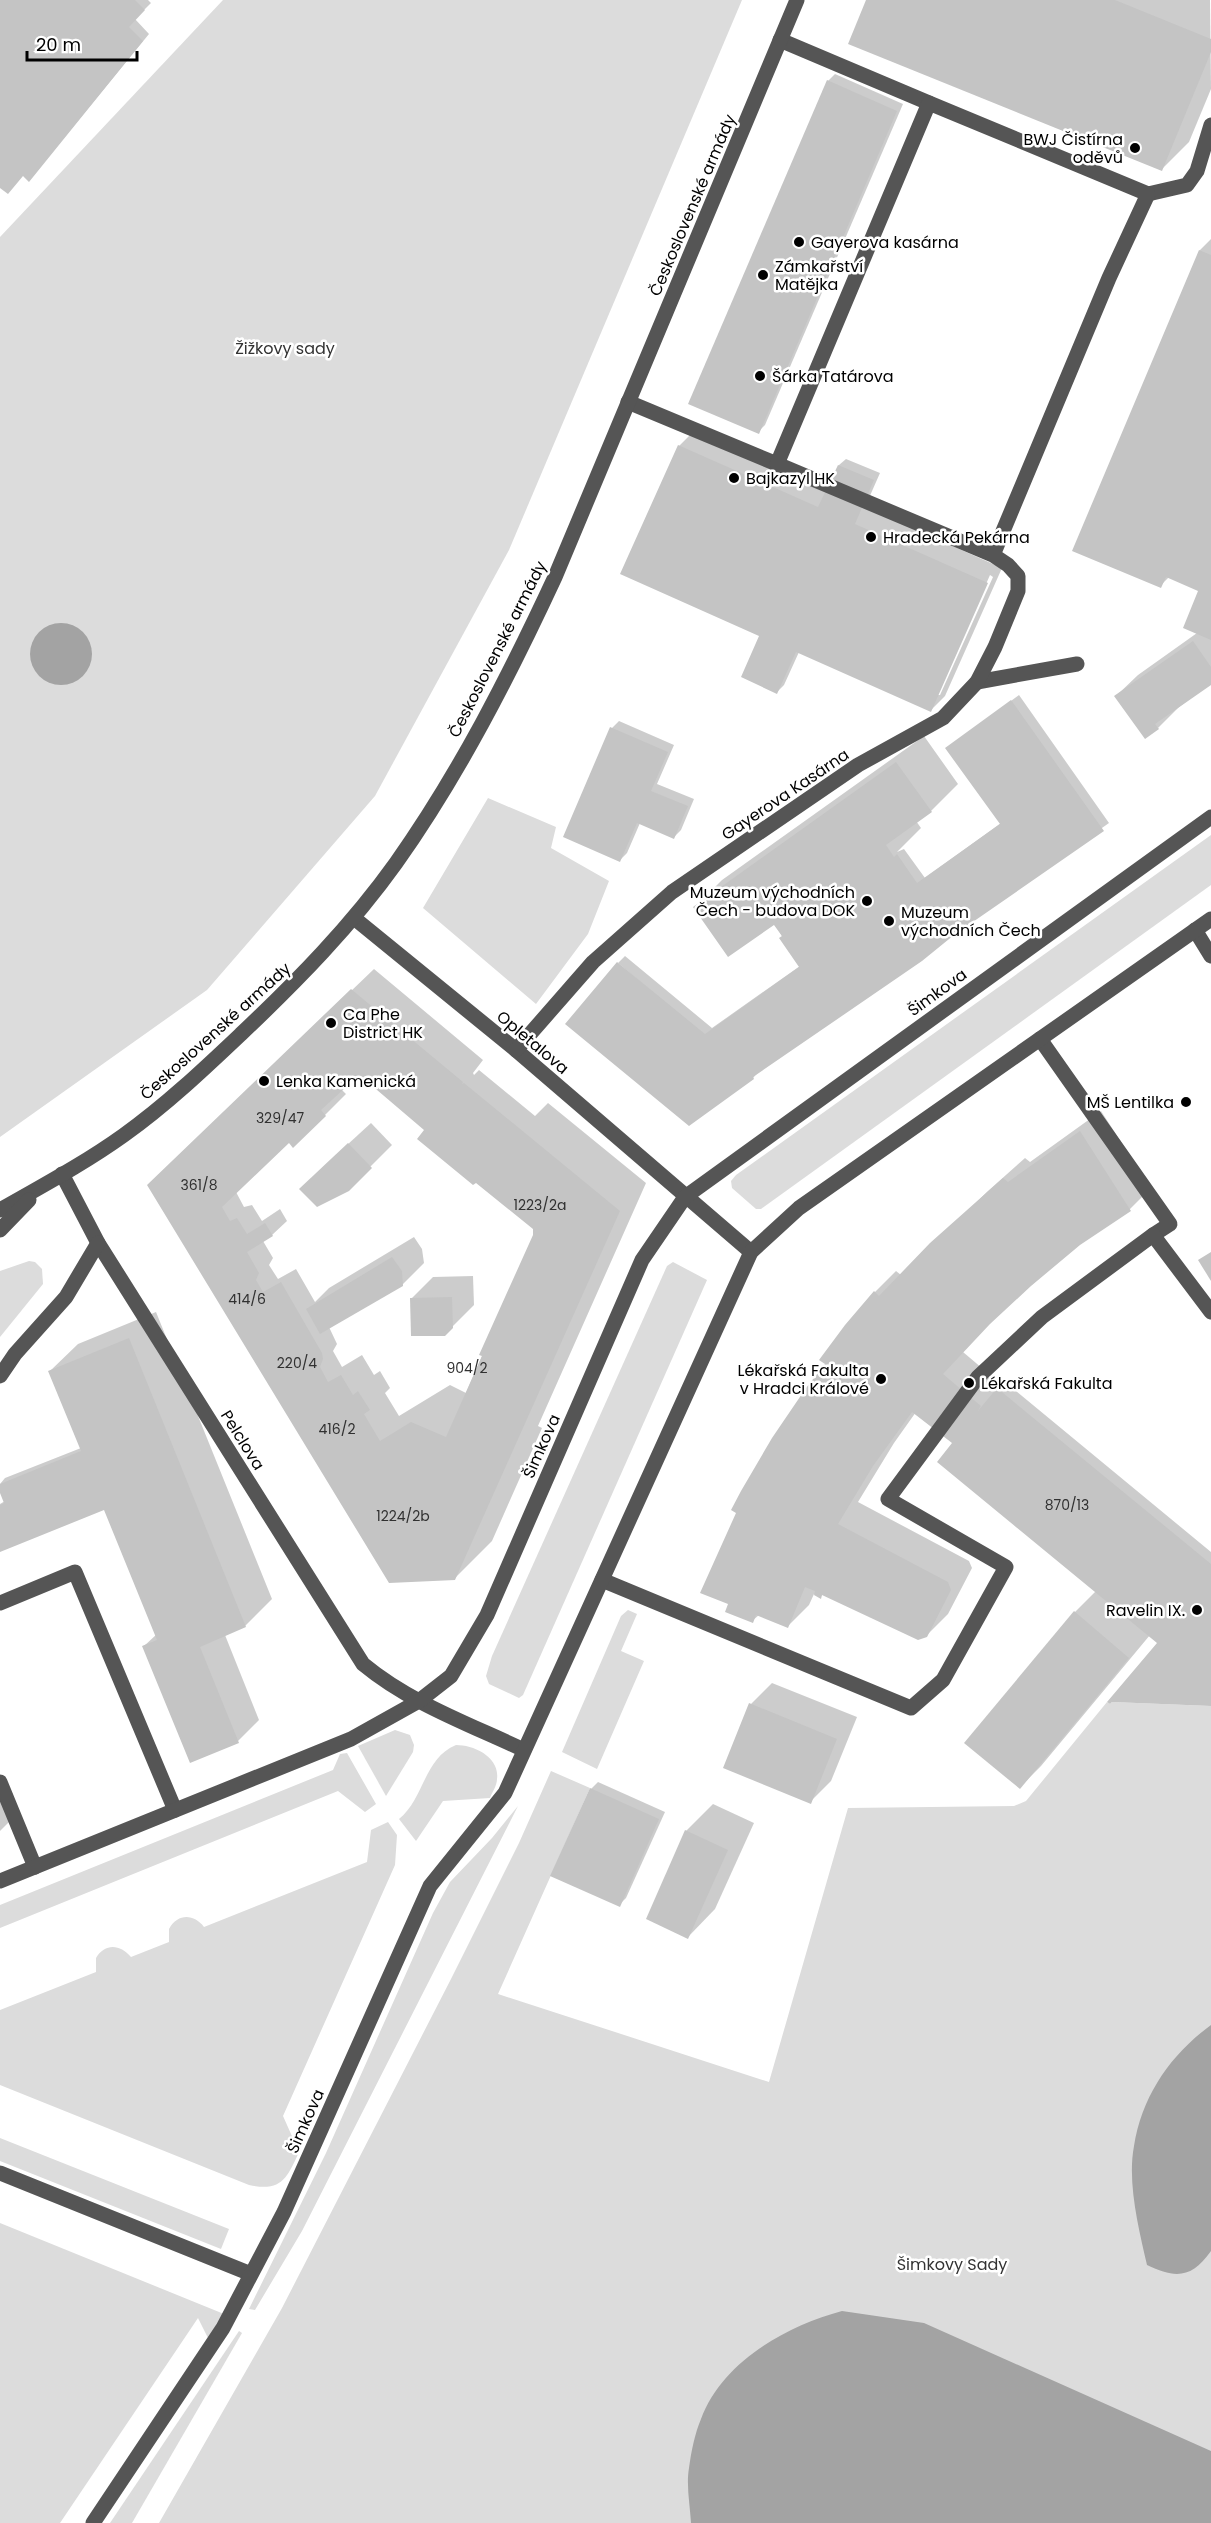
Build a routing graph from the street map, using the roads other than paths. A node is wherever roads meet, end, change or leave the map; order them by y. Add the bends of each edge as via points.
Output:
1 (797, 0) edge
2 (780, 40) junction
3 (929, 103) junction
4 (1211, 125) edge
5 (1148, 194) junction
6 (628, 402) junction
7 (777, 464) junction
8 (993, 555) junction
9 (1077, 664) dead end
10 (977, 682) junction
11 (1211, 817) edge
12 (354, 918) junction
13 (1211, 919) edge
14 (1196, 930) junction
15 (1211, 956) edge
16 (1040, 1039) junction
17 (516, 1050) junction
18 (62, 1174) junction
19 (45, 1184) junction
20 (685, 1197) junction
21 (8, 1203) edge
22 (0, 1210) edge
23 (0, 1230) edge
24 (1153, 1235) junction
25 (98, 1243) junction
26 (751, 1252) junction
27 (1211, 1312) edge
28 (0, 1376) edge
29 (602, 1580) junction
30 (0, 1603) edge
31 (419, 1701) junction
32 (524, 1750) junction
33 (0, 1782) edge
34 (175, 1810) junction
35 (35, 1867) junction
36 (0, 1881) edge
37 (0, 2174) edge
38 (251, 2274) junction
39 (93, 2523) edge

1 - 2 street, Československé armády
2 - 3 street
2 - 6 street, Československé armády
3 - 5 street
3 - 7 street
4 - 5 street via 1197,171 1188,185
5 - 8 street
6 - 7 street, Gayerova Kasárna
6 - 12 street, Československé armády via 555,577 510,670 438,799
7 - 8 street, Gayerova Kasárna
8 - 10 street, Gayerova Kasárna via 1018,576 1018,591
9 - 10 street
10 - 17 street, Gayerova Kasárna via 943,718 858,765 672,892 593,962
11 - 20 street, Šimkova
12 - 17 street, Opletalova
12 - 18 street, Československé armády via 303,975 185,1085 126,1133
13 - 14 street, Šimkova
14 - 15 street
14 - 16 street, Šimkova
16 - 24 street via 1170,1224
16 - 26 street, Šimkova via 799,1208
17 - 20 street, Opletalova
18 - 19 street, Československé armády
18 - 25 street, Pelclova
19 - 21 street, Československé armády
19 - 23 street, Československé armády
20 - 26 street
20 - 31 street, Šimkova via 642,1260 482,1624 452,1677
21 - 22 street, Československé armády
24 - 27 street
24 - 29 street via 1041,1317 978,1377 888,1499 1006,1568 943,1680 911,1708
25 - 28 street via 66,1297
25 - 31 street, Pelclova via 363,1664
26 - 29 street, Šimkova
29 - 32 street, Šimkova
30 - 34 street via 75,1572
31 - 32 street
31 - 34 street, Šimkova via 351,1739
32 - 38 street, Šimkova via 505,1792 430,1886 284,2212
33 - 35 street
34 - 35 street, Šimkova
35 - 36 street, Šimkova
37 - 38 street
38 - 39 street, Šimkova via 224,2328

